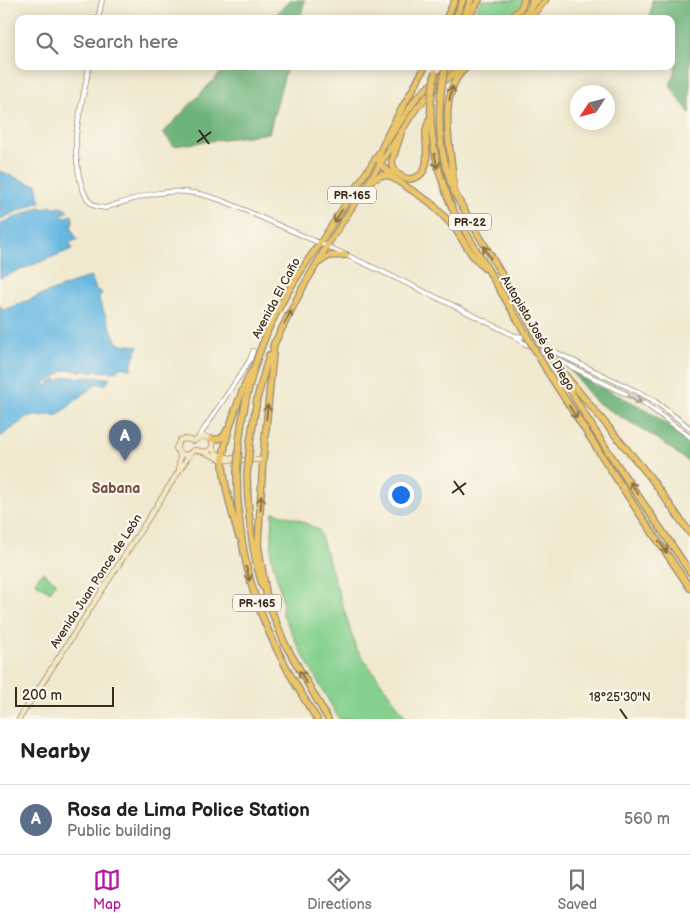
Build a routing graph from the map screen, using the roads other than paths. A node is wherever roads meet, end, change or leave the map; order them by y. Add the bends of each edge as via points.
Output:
1 (102, 0) edge
2 (455, 0) edge
3 (463, 0) edge
4 (471, 0) edge
5 (479, 0) edge
6 (524, 0) edge
7 (532, 0) edge
8 (538, 0) edge
9 (546, 0) edge
10 (532, 7) junction
11 (99, 15) edge
12 (448, 15) edge
13 (457, 15) edge
14 (466, 15) edge
15 (468, 15) edge
16 (514, 15) edge
17 (523, 15) edge
18 (530, 15) edge
19 (532, 15) edge
20 (88, 70) edge
21 (423, 70) edge
22 (436, 70) edge
23 (444, 70) edge
24 (449, 70) edge
25 (458, 70) edge
26 (464, 70) edge
27 (431, 113) junction
28 (401, 133) junction
29 (384, 146) junction
30 (381, 164) junction
31 (396, 178) junction
32 (370, 181) junction
33 (455, 194) junction
34 (320, 243) junction
35 (327, 246) junction
36 (346, 255) junction
37 (316, 264) junction
38 (494, 280) junction
39 (515, 336) junction
40 (274, 343) junction
41 (253, 351) dead end
42 (258, 357) junction
43 (557, 366) junction
44 (236, 412) junction
45 (208, 422) junction
46 (690, 428) edge
47 (690, 437) edge
48 (210, 438) junction
49 (197, 440) junction
50 (213, 446) junction
51 (203, 452) junction
52 (180, 454) junction
53 (190, 454) junction
54 (223, 458) junction
55 (263, 460) junction
56 (179, 470) junction
57 (690, 533) edge
58 (243, 552) junction
59 (690, 572) edge
60 (690, 588) edge
61 (268, 604) junction
62 (19, 719) edge
63 (317, 719) edge
64 (328, 719) edge

1 - 11 street
2 - 12 highway
3 - 13 highway
4 - 14 highway
5 - 15 highway
6 - 16 highway
7 - 10 highway
8 - 10 main road
9 - 19 main road
10 - 17 main road
10 - 18 main road
20 - 34 street via 76,136 76,156 84,191 91,204 105,208 158,192 195,193
21 - 29 highway
22 - 27 highway, Autopista José de Diego / PR-22, bridge
23 - 33 highway, Autopista José de Diego / PR-22, bridge via 438,129 447,175
24 - 29 main road, Avenida El Caño / PR-165 via 417,97
25 - 28 main road, Avenida El Caño / PR-165 via 424,99
33 -> 26 highway via 449,149 449,98 451,88
27 - 28 highway via 426,130 426,166 415,178 400,176 392,165
27 -> 38 highway, Autopista José de Diego / PR-22 via 439,177 455,214
28 - 30 main road, Avenida El Caño / PR-165
29 - 30 highway
29 -> 34 main road, Avenida El Caño / PR-165
30 - 31 highway
30 - 32 main road, Avenida El Caño / PR-165
31 - 32 highway via 382,175
31 - 38 highway via 440,211
32 - 35 main road, Avenida El Caño / PR-165
43 -> 33 highway, Autopista José de Diego / PR-22, bridge
34 - 35 street
34 - 42 highway, Avenida El Caño / PR-165 via 291,287
35 - 36 street
35 - 37 highway, Avenida El Caño / PR-165
36 - 37 highway via 329,256
36 - 39 street
40 -> 37 highway, Avenida El Caño / PR-165
38 -> 60 highway, Autopista José de Diego / PR-22, bridge via 547,371
39 - 46 street via 638,392
39 -> 47 street via 644,403
55 -> 40 highway
40 - 61 highway, Avenida El Caño / PR-165, bridge via 257,399 247,475 253,545
41 - 45 street
42 - 44 highway
42 - 58 highway, Avenida El Caño / PR-165, bridge via 239,442 237,505
43 - 57 highway, Autopista José de Diego / PR-22 via 645,471
59 -> 43 highway, Autopista José de Diego / PR-22 via 593,427
44 - 48 highway via 225,436
44 - 54 highway
45 - 48 street via 206,432
45 - 49 street
48 - 49 main road via 204,436
48 - 50 main road
49 - 52 main road via 180,440 176,448
50 - 51 main road via 208,452
50 - 54 main road
51 - 53 main road via 194,450
51 - 54 main road
52 - 53 main road
52 - 56 main road
53 - 56 main road, Avenida Juan Ponce de León
54 - 55 main road via 234,462
54 - 58 highway via 234,522
61 -> 55 highway via 258,545
56 - 62 main road, Avenida Juan Ponce de León
58 -> 63 highway, Avenida El Caño / PR-165 via 263,622
64 -> 61 highway, Avenida El Caño / PR-165 via 284,644

